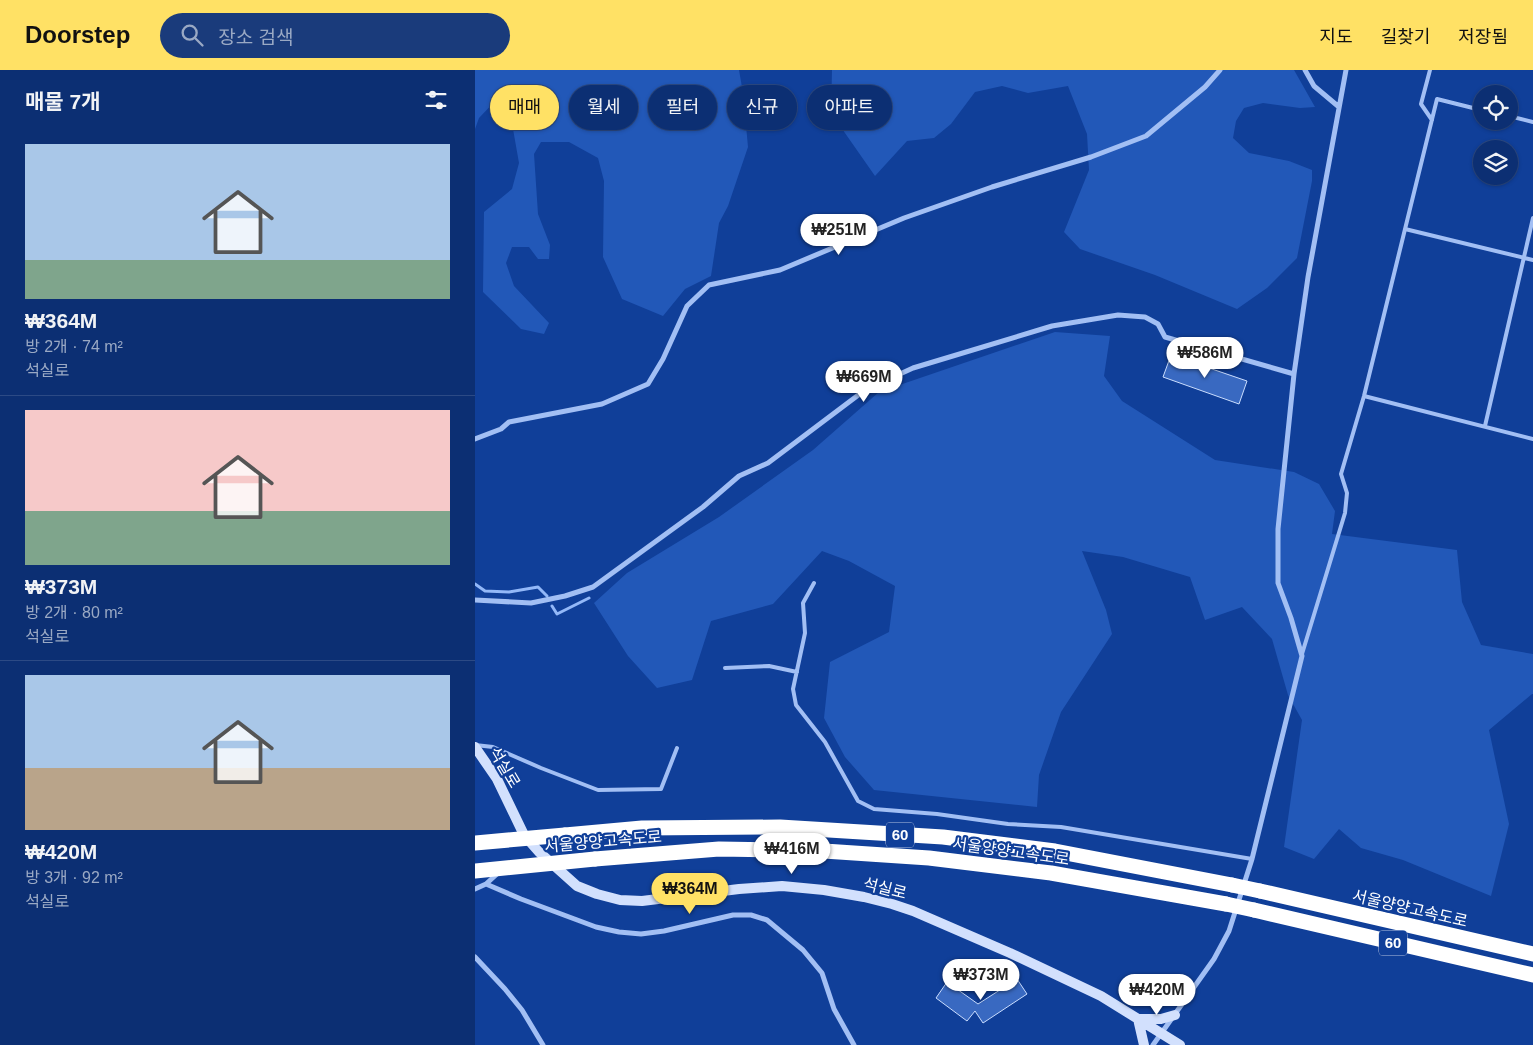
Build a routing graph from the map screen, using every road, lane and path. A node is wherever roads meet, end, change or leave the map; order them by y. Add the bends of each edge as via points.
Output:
1 (1220, 70) edge
2 (1305, 70) edge
3 (1346, 70) edge
4 (1430, 70) edge
5 (1339, 107) junction
6 (1473, 108) edge
7 (1518, 118) edge
8 (1432, 120) junction
9 (1533, 122) edge
10 (1533, 218) edge
11 (1405, 229) junction
12 (1523, 257) junction
13 (1533, 260) edge
14 (1295, 374) junction
15 (1364, 396) junction
16 (1485, 426) junction
17 (1533, 438) edge
18 (475, 439) edge
19 (814, 583) dead end
20 (475, 600) edge
21 (1302, 656) junction
22 (725, 668) dead end
23 (797, 672) junction
24 (475, 746) edge
25 (677, 748) dead end
26 (475, 843) edge
27 (539, 852) junction
28 (1252, 859) junction
29 (475, 871) edge
30 (486, 884) junction
31 (475, 889) edge
32 (1533, 954) edge
33 (475, 957) edge
34 (1533, 975) edge
35 (1175, 1014) junction
36 (1138, 1019) junction
37 (1162, 1034) junction
38 (543, 1045) edge
39 (854, 1045) edge
40 (1144, 1045) edge
41 (1153, 1045) edge
42 (1180, 1045) edge

1 - 18 street via 1205,87 1146,136 904,218 780,270 709,285 687,306 648,384 602,404 509,422 501,430
2 - 5 street via 1314,86
3 - 5 street
4 - 8 lane via 1421,104
5 - 14 street via 1308,277
6 - 8 lane via 1437,99
7 - 9 lane
8 - 11 lane
10 - 12 lane
11 - 12 lane
11 - 15 lane
12 - 13 lane
12 - 16 lane
14 - 20 street via 1165,337 1158,324 1145,317 1118,316 1052,326 913,368 865,390 768,463 739,476 703,507 593,587 531,603
14 - 21 street via 1278,529 1277,583
15 - 16 lane
15 - 21 lane via 1341,474 1347,493 1345,513
16 - 17 lane
19 - 23 lane via 803,603 805,633
21 - 28 street
22 - 23 lane via 769,666
23 - 28 lane via 793,689 796,705 825,742 858,801 874,809 1061,827
24 - 25 lane via 493,747 598,790 661,789
24 - 27 main road, 석실로 via 497,779 524,835
26 - 32 highway, 서울양양고속도로 / 60, bridge via 642,828 780,826 943,838 1055,851 1233,885
27 - 30 street via 533,859 505,866
27 - 36 main road, 석실로 via 577,886 621,900 642,901 782,886 832,891 892,904 922,914 1085,988
28 - 35 street via 1229,931 1214,959
29 - 34 highway, 서울양양고속도로 / 60, bridge via 719,849 929,858 1051,873 1226,904
30 - 31 street
30 - 39 street via 596,927 619,932 664,931 733,915 751,915 767,920 803,950 822,973 835,1009
33 - 38 street via 522,1010
35 - 36 main road via 1161,1019
35 - 37 street
36 - 37 main road, 석실로
36 - 40 main road
37 - 41 street
37 - 42 main road, 석실로

